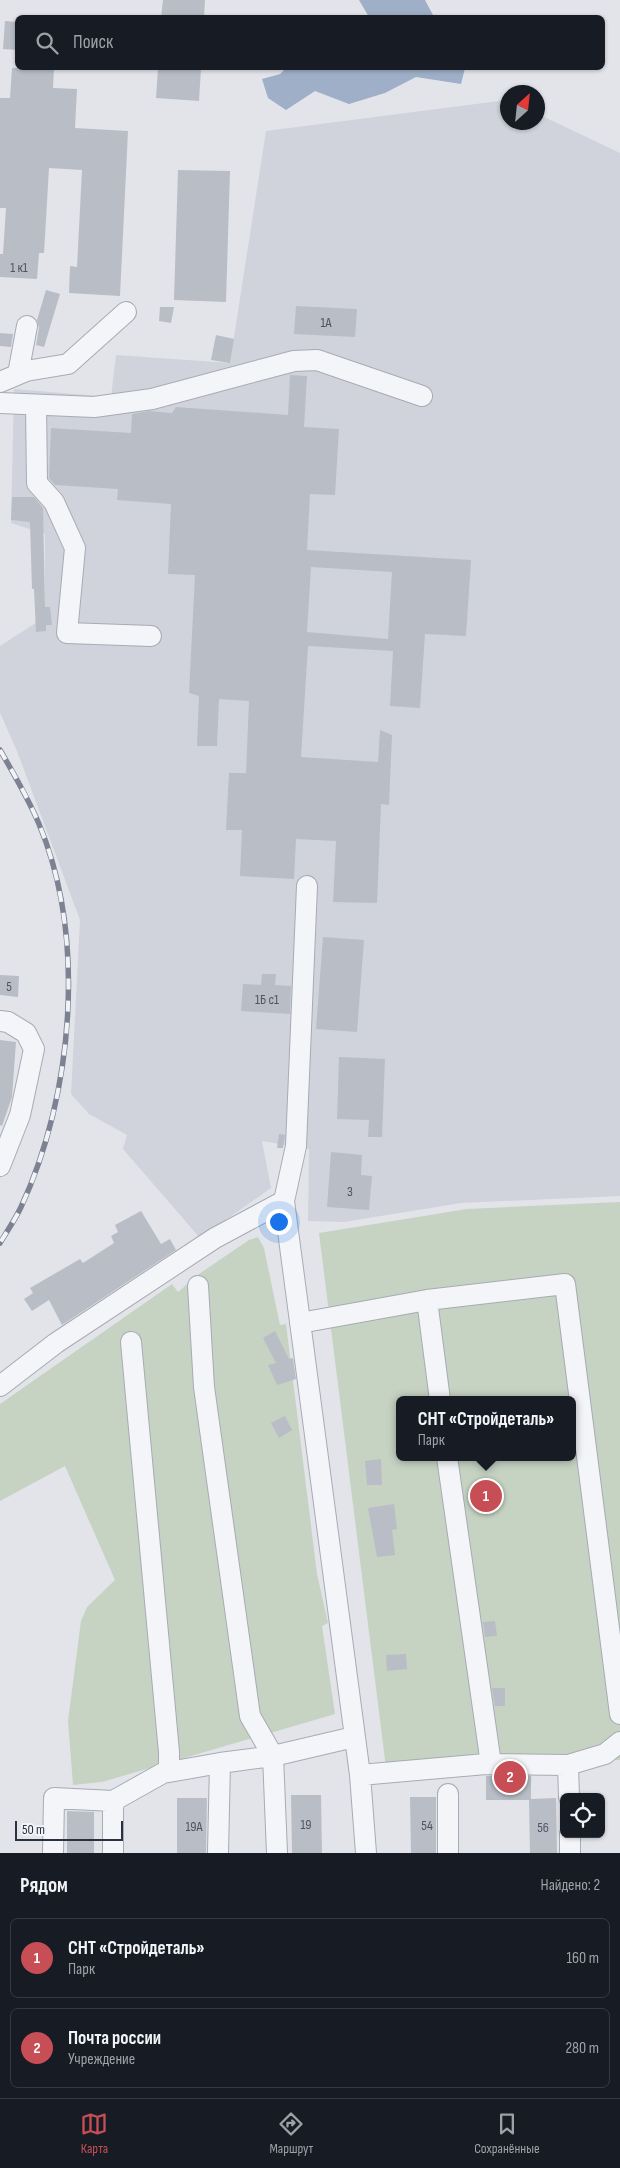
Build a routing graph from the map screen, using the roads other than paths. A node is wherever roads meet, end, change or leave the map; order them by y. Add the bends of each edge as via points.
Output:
1 (126, 312) dead end
2 (27, 326) dead end
3 (18, 374) junction
4 (0, 382) edge
5 (422, 396) dead end
6 (0, 404) edge
7 (36, 405) junction
8 (151, 636) dead end
9 (307, 886) dead end
10 (0, 1021) edge
11 (0, 1166) edge
12 (284, 1201) junction
13 (198, 1286) dead end
14 (427, 1300) junction
15 (300, 1323) junction
16 (131, 1342) dead end
17 (0, 1386) edge
18 (439, 1396) edge
19 (448, 1461) edge
20 (620, 1714) edge
21 (354, 1737) junction
22 (620, 1742) edge
23 (274, 1756) junction
24 (220, 1763) junction
25 (491, 1764) junction
26 (568, 1765) junction
27 (169, 1772) junction
28 (360, 1775) junction
29 (569, 1793) edge
30 (448, 1794) dead end
31 (113, 1801) junction
32 (570, 1838) edge
33 (53, 1853) edge
34 (113, 1853) edge
35 (218, 1853) edge
36 (277, 1853) edge
37 (366, 1853) edge
38 (448, 1853) edge
39 (570, 1853) edge

1 - 3 street via 68,364
2 - 3 street
3 - 4 street
5 - 7 street via 317,360 294,361 152,399 94,408
6 - 7 street
7 - 8 street via 37,483 54,502 75,548 67,633
9 - 12 street via 296,1146
10 - 11 street via 26,1033 34,1049 20,1115
12 - 15 street
12 - 17 street via 215,1238 56,1343
13 - 23 street via 204,1387 250,1716
14 - 15 street
14 - 18 street
14 - 20 street via 565,1284
15 - 21 street
16 - 27 street
19 - 25 street
21 - 23 street
21 - 28 street
22 - 26 street via 605,1754
23 - 24 street
23 - 36 street
24 - 27 street
24 - 35 street
25 - 26 street
25 - 28 street
26 - 29 street
27 - 31 street
28 - 37 street
30 - 38 street
31 - 33 street via 54,1798
31 - 34 street
32 - 39 street

